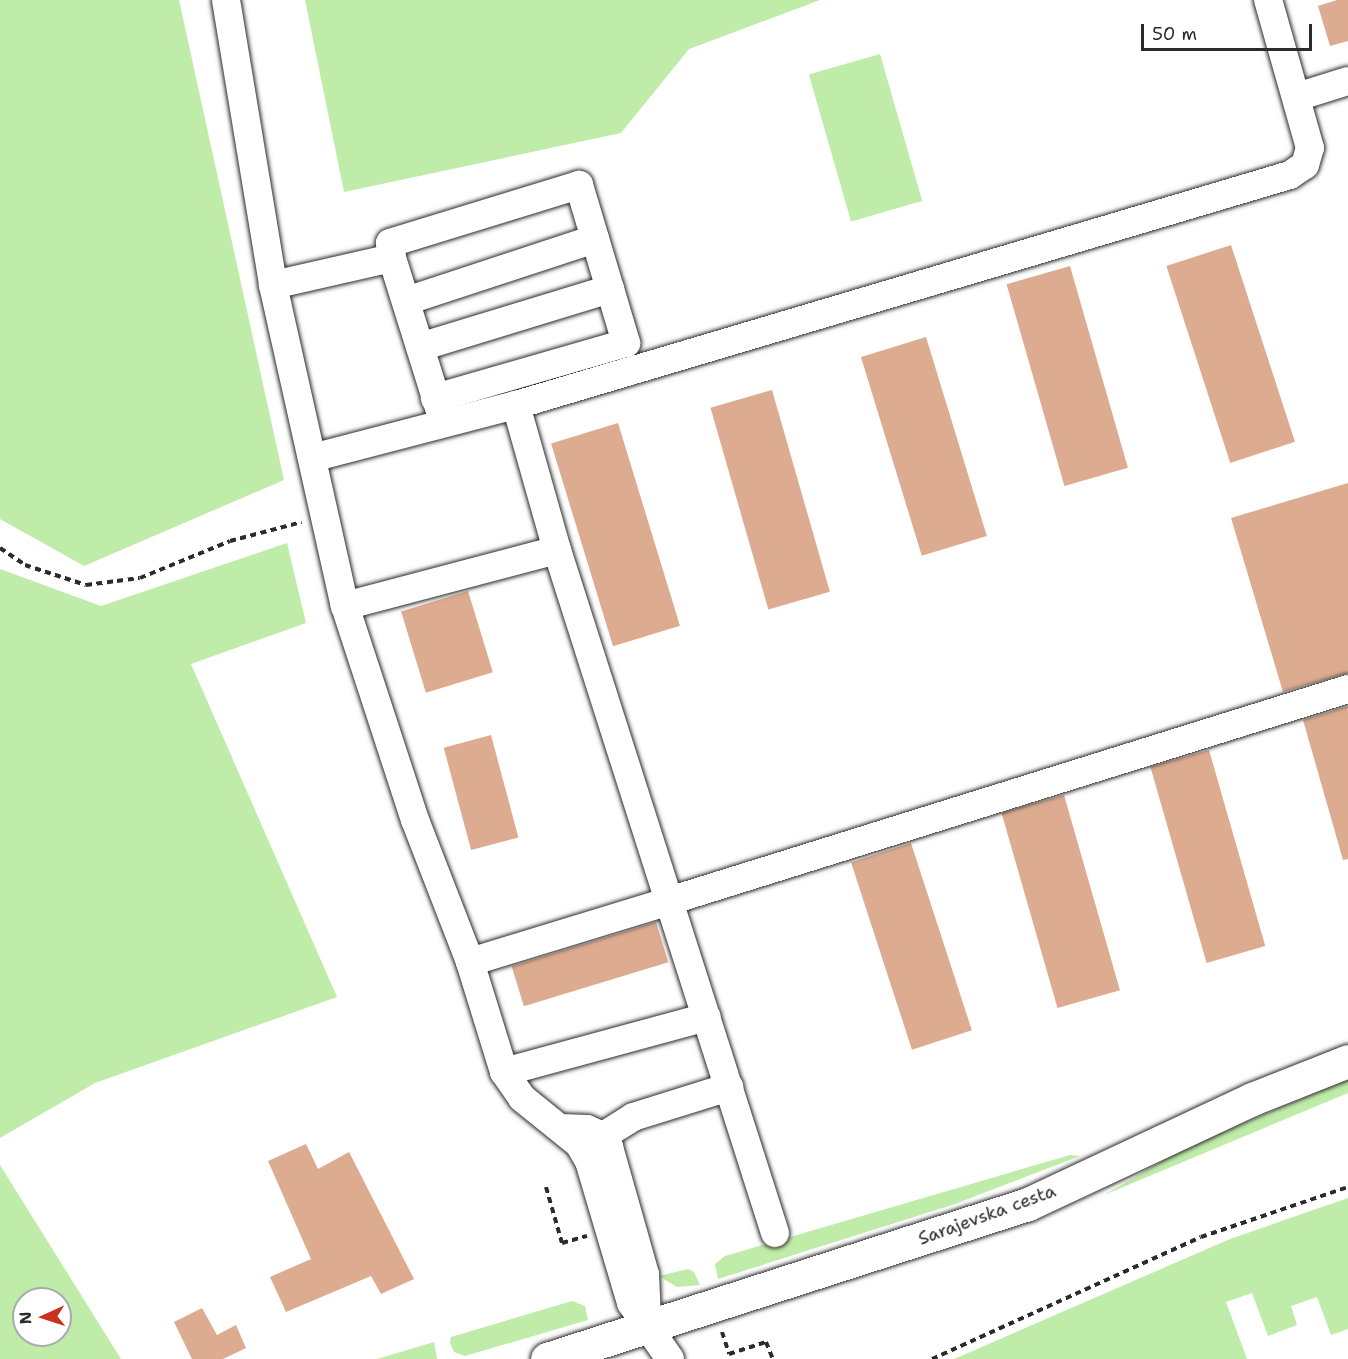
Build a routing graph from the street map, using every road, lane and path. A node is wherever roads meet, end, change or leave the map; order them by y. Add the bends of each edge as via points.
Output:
1 (226, 0) edge
2 (1268, 0) edge
3 (1348, 81) edge
4 (1297, 97) junction
5 (595, 239) junction
6 (393, 258) junction
7 (273, 285) junction
8 (610, 289) junction
9 (406, 301) junction
10 (420, 347) junction
11 (516, 405) junction
12 (439, 411) junction
13 (312, 458) junction
14 (326, 516) junction
15 (0, 548) edge
16 (557, 550) junction
17 (345, 606) junction
18 (1348, 689) edge
19 (669, 901) junction
20 (470, 962) junction
21 (707, 1017) junction
22 (1348, 1061) edge
23 (504, 1072) junction
24 (729, 1088) junction
25 (561, 1128) junction
26 (603, 1136) junction
27 (546, 1187) dead end
28 (1348, 1187) edge
29 (775, 1233) dead end
30 (590, 1235) dead end
31 (766, 1342) dead end
32 (649, 1343) edge
33 (548, 1359) edge
34 (638, 1359) edge
35 (670, 1359) edge
36 (773, 1359) edge
37 (932, 1359) edge

1 - 7 street
2 - 4 street
3 - 4 street
4 - 11 street via 1310,148 1305,165 1290,176
5 - 6 street via 579,185 390,243
5 - 8 street
5 - 9 street
6 - 7 street
6 - 9 street
7 - 13 street
8 - 10 street
8 - 12 street via 626,343
9 - 10 street
10 - 12 street
11 - 12 street
11 - 16 street
12 - 13 street
13 - 14 street
14 - 15 path via 230,541 140,578 86,585 25,565
14 - 17 street
16 - 17 street
16 - 19 street
17 - 20 street via 415,820
18 - 19 street
19 - 20 street
19 - 21 street
20 - 23 street
21 - 23 street
21 - 24 street
22 - 32 main road, Sarajevska cesta via 1252,1099 1028,1204
23 - 25 street via 522,1098
24 - 26 street via 633,1117
24 - 29 street
25 - 26 street
25 - 32 street via 579,1144 589,1161 631,1303
26 - 32 street via 614,1161 645,1274
27 - 30 path via 562,1243
28 - 37 path via 1201,1237
31 - 36 path
32 - 33 main road, Sarajevska cesta via 578,1350
32 - 34 main road
32 - 35 street

